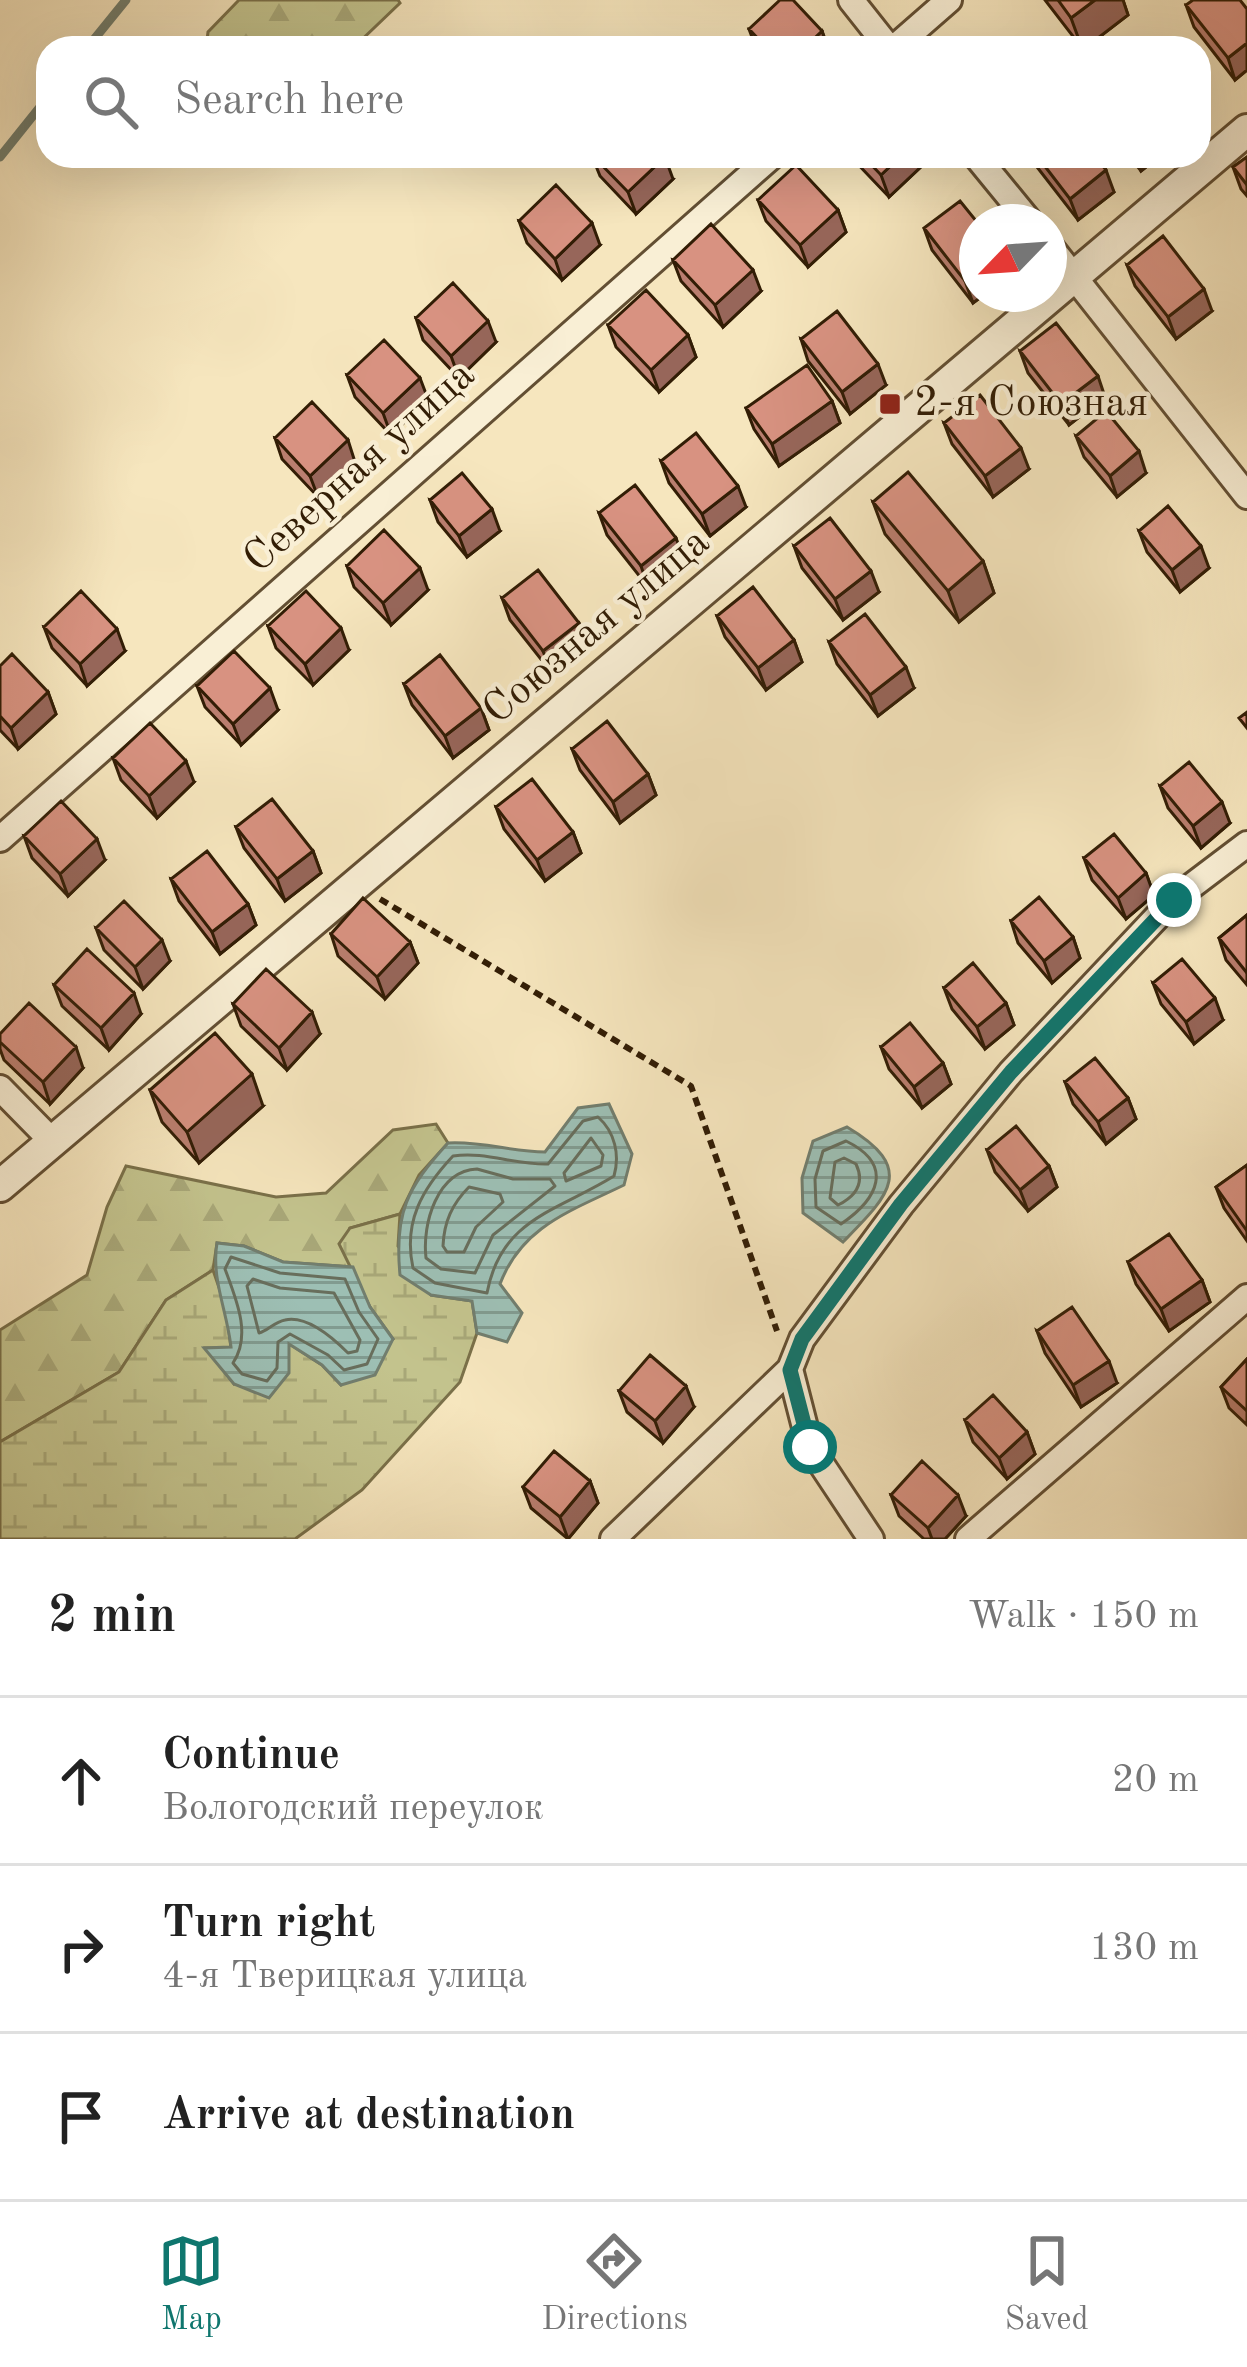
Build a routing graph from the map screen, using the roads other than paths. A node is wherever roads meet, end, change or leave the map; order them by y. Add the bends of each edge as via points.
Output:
1 (851, 0) edge
2 (949, 0) edge
3 (881, 36) edge
4 (906, 36) edge
5 (1247, 130) edge
6 (1211, 161) edge
7 (758, 168) edge
8 (986, 168) edge
9 (1203, 168) edge
10 (1015, 204) edge
11 (1067, 268) edge
12 (1075, 278) junction
13 (1247, 496) edge
14 (0, 839) edge
15 (1247, 844) edge
16 (0, 1088) edge
17 (51, 1140) junction
18 (0, 1186) edge
19 (1247, 1297) edge
20 (790, 1370) junction
21 (613, 1539) edge
22 (871, 1539) edge
23 (968, 1539) edge

1 - 3 street
2 - 4 street
5 - 6 street, Союзная улица
7 - 14 street, Северная улица
8 - 10 street
9 - 12 street, Союзная улица
11 - 12 street
12 - 13 street
12 - 17 street, Союзная улица
15 - 20 street via 1174,900 1011,1072 901,1204 802,1339
16 - 17 street
17 - 18 street, Союзная улица
19 - 23 street
20 - 21 street
20 - 22 street via 810,1447

